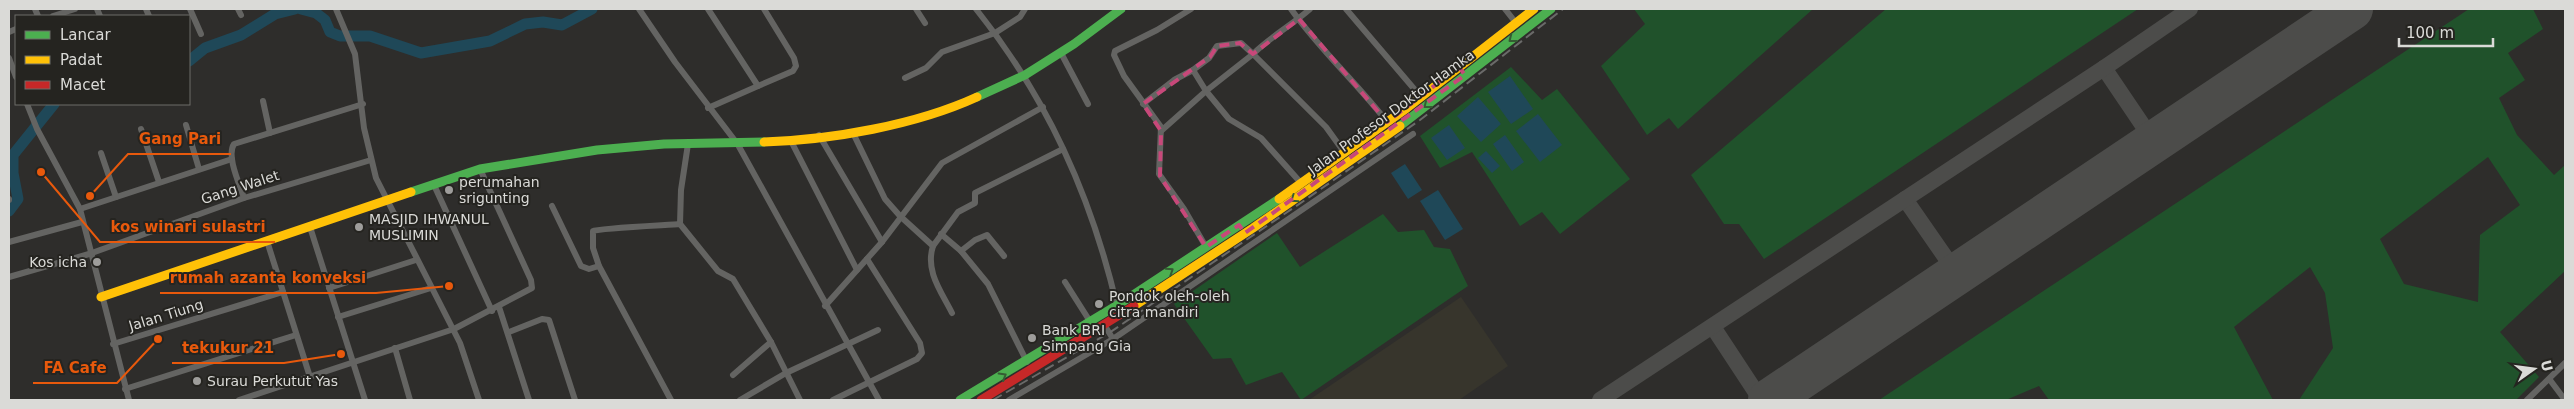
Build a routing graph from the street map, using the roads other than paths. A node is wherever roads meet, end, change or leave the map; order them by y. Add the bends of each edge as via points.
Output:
1 (75, 9) edge
2 (190, 9) edge
3 (336, 9) edge
4 (639, 9) edge
5 (708, 9) edge
6 (764, 9) edge
7 (916, 9) edge
8 (976, 9) edge
9 (1025, 9) edge
10 (1121, 9) edge
11 (1191, 9) edge
12 (1291, 9) edge
13 (1310, 9) edge
14 (1346, 9) edge
15 (1505, 9) edge
16 (1534, 9) edge
17 (1551, 9) edge
18 (56, 15) edge
19 (1299, 19) junction
20 (925, 23) dead end
21 (1516, 23) junction
22 (995, 33) junction
23 (201, 34) dead end
24 (1061, 53) junction
25 (1253, 54) junction
26 (9, 58) edge
27 (1459, 67) junction
28 (1193, 70) junction
29 (15, 74) edge
30 (1025, 75) junction
31 (1465, 75) junction
32 (905, 78) dead end
33 (758, 86) junction
34 (1206, 91) junction
35 (1421, 97) junction
36 (263, 101) dead end
37 (363, 104) junction
38 (1088, 104) dead end
39 (1143, 104) junction
40 (27, 105) edge
41 (1043, 107) junction
42 (708, 108) junction
43 (1387, 122) junction
44 (186, 125) dead end
45 (142, 129) dead end
46 (1162, 130) junction
47 (270, 132) junction
48 (854, 133) junction
49 (1413, 134) dead end
50 (819, 135) junction
51 (791, 141) junction
52 (736, 143) junction
53 (688, 144) junction
54 (1063, 149) junction
55 (1344, 152) junction
56 (101, 153) dead end
57 (232, 159) junction
58 (371, 160) junction
59 (199, 169) junction
60 (480, 169) junction
61 (158, 182) junction
62 (1301, 183) junction
63 (434, 185) junction
64 (116, 197) junction
65 (244, 198) junction
66 (386, 202) junction
67 (552, 206) dead end
68 (80, 209) junction
69 (900, 216) junction
70 (82, 222) junction
71 (680, 224) junction
72 (1239, 225) junction
73 (310, 228) junction
74 (941, 234) junction
75 (1245, 234) junction
76 (267, 241) junction
77 (9, 242) edge
78 (882, 242) junction
79 (933, 246) junction
80 (1206, 247) junction
81 (960, 251) junction
82 (89, 254) junction
83 (1004, 256) dead end
84 (867, 259) junction
85 (416, 260) junction
86 (599, 266) junction
87 (857, 270) junction
88 (9, 277) edge
89 (1065, 282) dead end
90 (329, 288) junction
91 (431, 288) junction
92 (283, 292) junction
93 (101, 297) junction
94 (826, 306) junction
95 (1117, 306) junction
96 (500, 307) junction
97 (492, 311) junction
98 (952, 313) dead end
99 (338, 317) junction
100 (1091, 323) junction
101 (1106, 326) junction
102 (454, 329) junction
103 (878, 330) dead end
104 (509, 332) junction
105 (296, 335) junction
106 (1113, 339) junction
107 (770, 342) junction
108 (113, 344) junction
109 (847, 344) junction
110 (395, 348) junction
111 (353, 362) junction
112 (1027, 362) junction
113 (2565, 363) edge
114 (786, 373) junction
115 (310, 376) junction
116 (732, 376) dead end
117 (2550, 380) junction
118 (870, 382) junction
119 (125, 389) junction
120 (266, 397) edge
121 (669, 399) edge
122 (128, 400) edge
123 (240, 400) edge
124 (365, 400) edge
125 (410, 400) edge
126 (479, 400) edge
127 (530, 400) edge
128 (575, 400) edge
129 (740, 400) edge
130 (800, 400) edge
131 (833, 400) edge
132 (879, 400) edge
133 (960, 400) edge
134 (981, 400) edge
135 (1009, 400) edge
136 (2527, 400) edge
137 (2565, 400) edge

1 - 18 street
2 - 23 street
3 - 37 street via 353,46
4 - 42 street
5 - 33 street
6 - 33 street via 796,66 793,71
7 - 20 street
8 - 22 street
9 - 22 street via 1020,17
10 - 24 main road
11 - 39 street via 1114,53 1124,76
12 - 19 street
13 - 19 street
14 - 35 street
15 - 21 street
16 - 21 main road, Jalan Profesor Doktor Hamka
17 -> 31 main road, Jalan Profesor Doktor Hamka
19 - 25 street via 1267,40
19 - 43 street via 1320,48 1360,88
21 - 27 main road, Jalan Profesor Doktor Hamka
22 - 30 street
22 - 32 street via 942,52 926,68
24 - 30 main road
24 - 38 street
25 - 28 street via 1242,43 1217,46 1209,58
25 - 34 street
25 - 55 street via 1326,127
26 - 29 street
27 - 31 main road
27 - 35 main road, Jalan Profesor Doktor Hamka
28 - 34 street
28 - 39 street
30 - 41 street
30 - 48 main road via 964,103
31 -> 75 main road, Jalan Profesor Doktor Hamka via 1412,117
33 - 42 street
34 - 46 street
34 - 62 street via 1229,119 1261,138
35 - 43 main road, Jalan Profesor Doktor Hamka
36 - 47 street
37 - 47 street
37 - 58 street
39 - 46 street
40 - 68 street
41 - 54 street
41 - 69 street via 942,163
42 - 52 street
43 - 55 main road, Jalan Profesor Doktor Hamka
44 - 59 street
45 - 61 street
46 - 80 street via 1159,174
47 - 57 street via 234,144
48 - 50 main road
48 - 69 street via 880,192
49 - 106 street
50 - 51 main road
50 - 78 street
51 - 52 main road
51 - 87 street
52 - 53 main road
52 - 94 street
53 - 60 main road via 597,150
53 - 71 street
54 - 74 street via 975,193 975,203 958,212
54 - 95 street via 1099,237
55 - 62 main road, Jalan Profesor Doktor Hamka
56 - 64 street
57 - 59 street
57 - 65 street
58 - 65 street, Gang Walet
58 - 66 street
59 - 61 street
60 - 63 main road
60 - 96 street via 532,283 530,290
61 - 64 street
62 - 72 main road, Jalan Profesor Doktor Hamka
63 - 66 main road
63 - 97 street
64 - 68 street
65 - 82 street, Gang Walet
66 - 73 main road
66 - 85 street
67 - 86 street via 581,266 589,269
68 - 70 street
69 - 78 street
69 - 79 street
70 - 77 street
70 - 82 street
71 - 86 street via 595,229 592,240
71 - 107 street via 718,271 733,279
72 - 75 main road
72 - 80 main road, Jalan Profesor Doktor Hamka
73 - 76 main road
73 - 90 street
74 - 79 street
74 - 81 street
75 - 101 main road, Jalan Profesor Doktor Hamka
76 - 92 street
76 - 93 main road
78 - 84 street
79 - 98 street via 931,270
95 -> 80 main road, Jalan Profesor Doktor Hamka
81 - 83 street via 987,235
81 - 112 street via 988,284
82 - 88 street, Gang Walet
82 - 93 street
84 - 87 street
84 - 118 street via 922,348 920,357
85 - 90 street
85 - 91 street
86 - 121 street
87 - 94 street
89 - 100 street
90 - 99 street
91 - 99 street
91 - 102 street
92 - 105 street
92 - 108 street, Jalan Tiung
93 - 108 street
94 - 109 street
95 - 100 main road, Jalan Profesor Doktor Hamka
96 - 97 street
96 - 104 street
97 - 102 street
99 - 111 street
100 - 112 main road, Jalan Profesor Doktor Hamka
101 - 106 street
101 - 134 main road, Jalan Profesor Doktor Hamka
102 - 110 street
102 - 126 street
103 - 109 street
104 - 127 street
104 - 128 street via 542,319 549,320
105 - 115 street
105 - 119 street
106 - 135 street
107 - 114 street
107 - 116 street
108 - 119 street
109 - 114 street
109 - 118 street
110 - 111 street
110 - 125 street
111 - 115 street
111 - 124 street
133 -> 112 main road, Jalan Profesor Doktor Hamka
113 - 117 street
114 - 129 street
114 - 130 street
115 - 120 street
117 - 136 street
117 - 137 street
118 - 131 street
118 - 132 street
119 - 122 street
120 - 123 street

